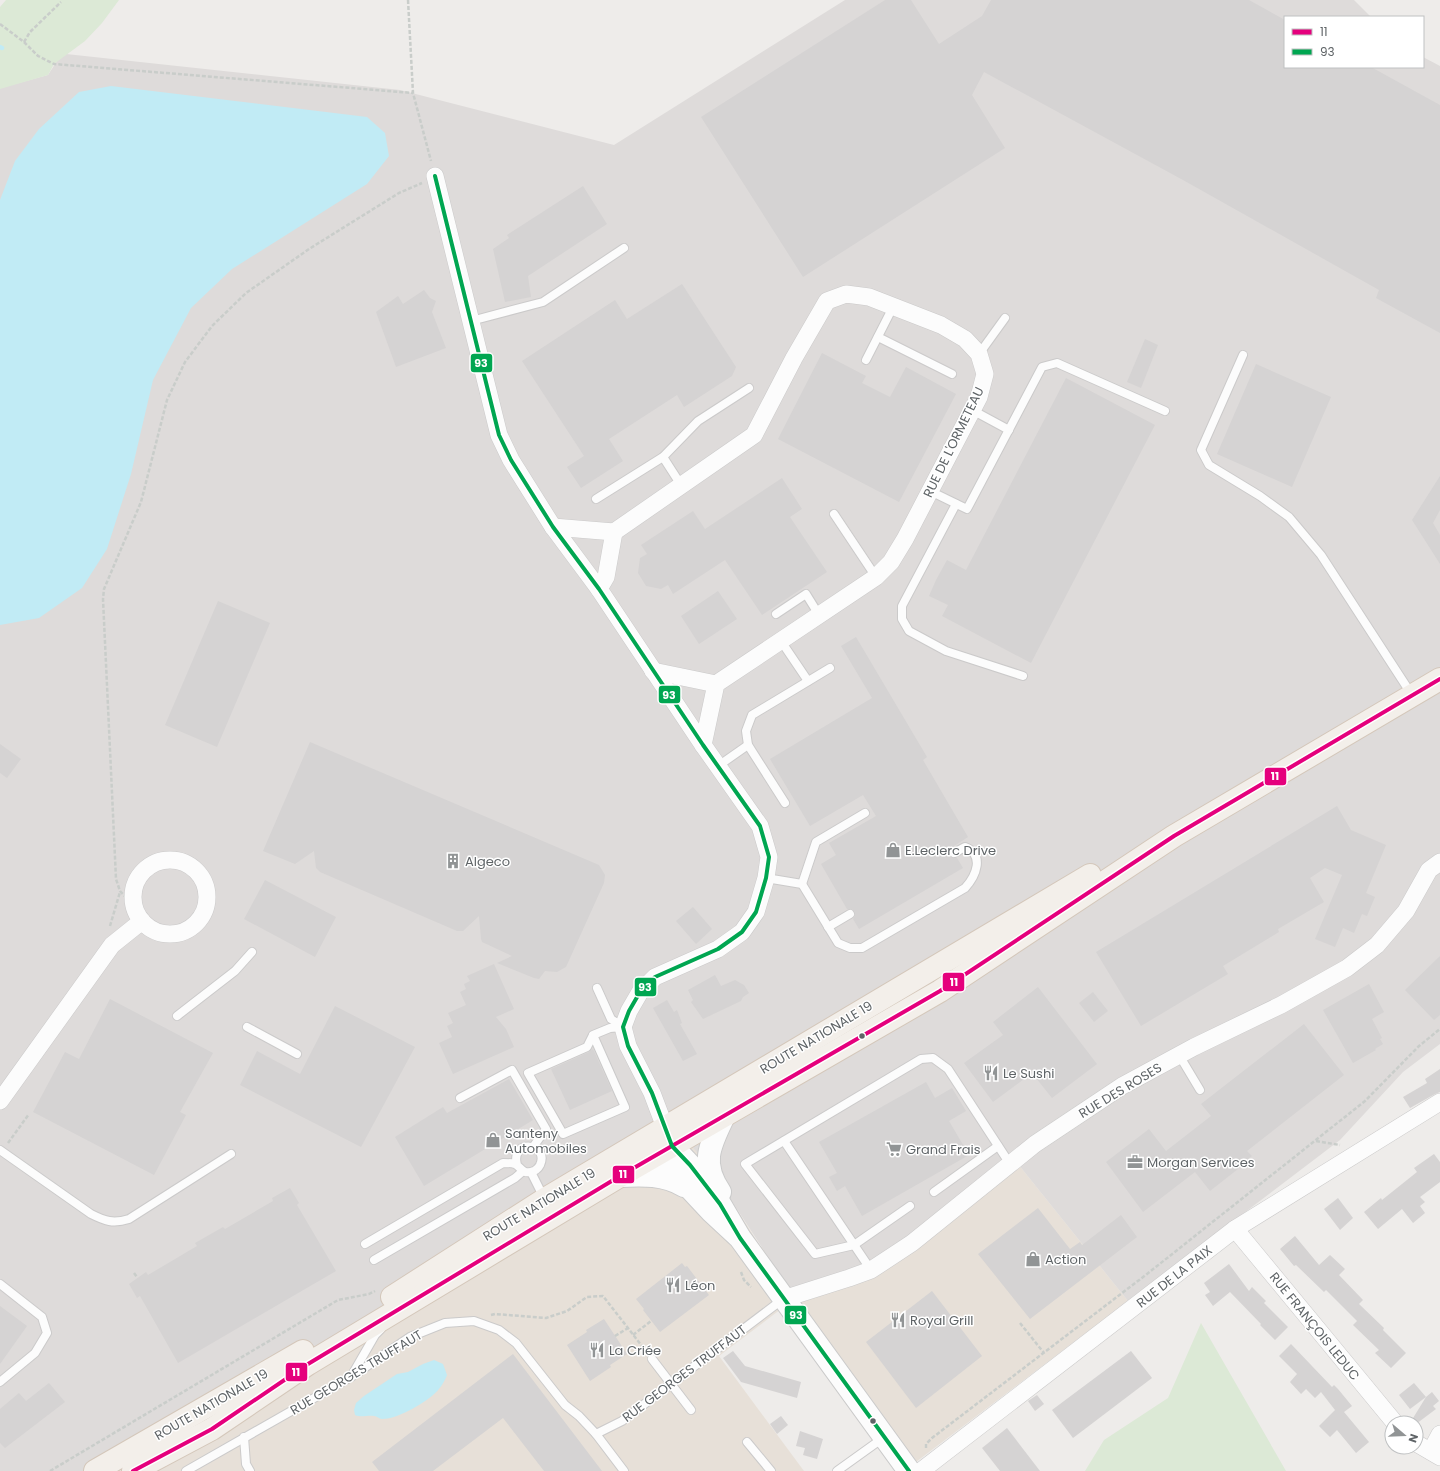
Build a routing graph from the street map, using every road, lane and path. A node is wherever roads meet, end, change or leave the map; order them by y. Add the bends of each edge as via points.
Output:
1 (408, 0) edge
2 (61, 2) dead end
3 (0, 24) edge
4 (24, 42) junction
5 (413, 93) junction
6 (435, 176) junction
7 (624, 248) dead end
8 (893, 307) junction
9 (1005, 318) dead end
10 (471, 321) junction
11 (878, 337) junction
12 (979, 354) junction
13 (1243, 355) dead end
14 (866, 360) dead end
15 (952, 374) dead end
16 (749, 388) dead end
17 (972, 410) junction
18 (1165, 411) dead end
19 (1009, 430) junction
20 (663, 457) junction
21 (681, 485) junction
22 (930, 491) junction
23 (596, 499) dead end
24 (956, 504) junction
25 (834, 514) dead end
26 (553, 526) junction
27 (614, 532) junction
28 (876, 577) junction
29 (599, 589) junction
30 (776, 614) dead end
31 (819, 615) junction
32 (781, 640) junction
33 (830, 668) dead end
34 (653, 671) junction
35 (1023, 676) dead end
36 (1440, 679) edge
37 (808, 682) junction
38 (716, 684) junction
39 (1413, 695) junction
40 (703, 745) junction
41 (748, 745) junction
42 (718, 766) junction
43 (785, 803) dead end
44 (865, 813) dead end
45 (1174, 836) junction
46 (954, 853) dead end
47 (1440, 862) edge
48 (766, 878) junction
49 (802, 884) junction
50 (138, 914) junction
51 (850, 914) dead end
52 (828, 927) junction
53 (252, 952) dead end
54 (597, 988) dead end
55 (177, 1016) dead end
56 (623, 1027) junction
57 (247, 1028) dead end
58 (1440, 1028) edge
59 (593, 1035) junction
60 (297, 1054) dead end
61 (1178, 1055) junction
62 (1200, 1090) dead end
63 (460, 1098) dead end
64 (0, 1101) edge
65 (1440, 1102) edge
66 (29, 1114) dead end
67 (724, 1116) junction
68 (669, 1137) junction
69 (784, 1140) junction
70 (998, 1146) junction
71 (533, 1147) junction
72 (3, 1148) edge
73 (231, 1154) dead end
74 (1010, 1164) junction
75 (523, 1169) junction
76 (620, 1176) junction
77 (692, 1191) junction
78 (934, 1192) dead end
79 (545, 1199) junction
80 (910, 1206) dead end
81 (1235, 1229) junction
82 (740, 1238) junction
83 (365, 1244) dead end
84 (854, 1244) junction
85 (374, 1260) dead end
86 (871, 1270) junction
87 (134, 1273) dead end
88 (137, 1277) dead end
89 (0, 1284) edge
90 (381, 1288) dead end
91 (783, 1299) junction
92 (404, 1307) junction
93 (651, 1321) dead end
94 (474, 1322) junction
95 (1020, 1323) dead end
96 (628, 1328) junction
97 (633, 1335) junction
98 (615, 1336) dead end
99 (1044, 1353) junction
100 (652, 1359) joint
101 (1056, 1367) junction
102 (351, 1377) junction
103 (0, 1382) edge
104 (671, 1384) junction
105 (691, 1410) dead end
106 (1389, 1415) edge
107 (596, 1434) junction
108 (1440, 1434) edge
109 (244, 1437) junction
110 (883, 1437) junction
111 (932, 1438) dead end
112 (747, 1442) dead end
113 (1424, 1448) edge
114 (1435, 1454) edge
115 (50, 1471) edge
116 (95, 1471) edge
117 (133, 1471) edge
118 (186, 1471) edge
119 (250, 1471) edge
120 (624, 1471) edge
121 (770, 1471) edge
122 (837, 1471) edge
123 (908, 1471) edge
124 (922, 1471) edge

1 - 5 path
2 - 4 path via 30,32
3 - 4 path
4 - 5 path via 38,56 54,64
5 - 6 path
6 - 10 street
6 - 50 path via 399,193 309,249 246,293 212,326 185,362 167,400 141,502 104,589 103,599 116,879 120,891
7 - 10 lane via 543,302
8 - 11 lane
8 - 12 street, RUE DE L'ORMETEAU via 941,325 965,339
8 - 21 street, RUE DE L'ORMETEAU via 869,297 846,294 827,301 754,435
9 - 12 lane
10 - 26 street via 499,435 511,460
11 - 14 lane
11 - 15 lane
12 - 17 street, RUE DE L'ORMETEAU via 985,374 979,397
13 - 39 lane via 1202,450 1209,465 1289,517 1321,555
16 - 20 lane via 698,421
17 - 19 lane
17 - 22 street, RUE DE L'ORMETEAU
18 - 19 lane via 1057,363 1042,367
19 - 24 lane via 967,509
20 - 21 lane
20 - 23 lane
21 - 27 street, RUE DE L'ORMETEAU
22 - 24 lane
22 - 28 street, RUE DE L'ORMETEAU via 905,539 890,562
24 - 35 lane via 902,606 902,619 910,631 946,651
25 - 28 lane
26 - 27 street
26 - 29 street
27 - 29 street via 606,578
28 - 31 street, RUE DE L'ORMETEAU
29 - 34 street
30 - 31 lane via 806,594
31 - 32 street, RUE DE L'ORMETEAU
32 - 37 lane
32 - 38 street, RUE DE L'ORMETEAU
33 - 37 lane
34 - 38 street
34 - 40 street
36 - 39 main road, ROUTE NATIONALE 19
37 - 41 lane via 752,715 746,731
38 - 40 street
39 - 45 main road, ROUTE NATIONALE 19
40 - 42 street
41 - 42 lane
41 - 43 lane
42 - 48 street via 760,826 769,857
44 - 49 lane via 816,842
45 - 67 main road, ROUTE NATIONALE 19 via 940,991
45 - 68 main road, ROUTE NATIONALE 19 via 1092,874 854,1014
46 - 52 lane via 965,847 976,854 978,862 975,873 965,888 862,948 850,948 838,943
47 - 61 street, RUE DES ROSES via 1429,870 1406,912 1377,945 1347,968 1281,1005
48 - 49 lane
48 - 56 street via 756,912 742,932 718,949 655,977 640,992 629,1010
49 - 52 lane
50 - 50 street via 148,927 165,934 183,932 191,928 205,909 207,894 203,879 193,868 179,861 156,862 139,877 134,892
50 - 64 street via 112,945
51 - 52 lane
53 - 55 lane via 235,970
54 - 56 lane via 611,1019
56 - 59 lane via 610,1028
56 - 68 street via 628,1046 652,1094
57 - 60 lane
58 - 99 path via 1365,1101
59 - 59 lane via 587,1047 528,1073 563,1134 625,1107
61 - 62 lane
61 - 74 street, RUE DES ROSES via 1122,1086 1058,1128
63 - 71 lane via 512,1070 546,1129
65 - 81 street, RUE DE LA PAIX
66 - 72 path
67 - 68 main road, ROUTE NATIONALE 19
67 - 82 street via 713,1138 709,1171 715,1186 734,1214
68 - 76 main road, ROUTE NATIONALE 19
68 - 77 street via 670,1167
68 - 79 main road, ROUTE NATIONALE 19
68 - 82 street via 720,1204
69 - 70 lane via 921,1059 933,1058 948,1069
69 - 84 lane
69 - 84 lane via 745,1164 815,1254
70 - 74 lane
70 - 78 lane
71 - 75 lane via 525,1147 518,1152 516,1160
71 - 75 lane via 540,1152 542,1160 538,1168
72 - 73 lane via 91,1214 104,1220 118,1222 129,1220
74 - 86 street, RUE DES ROSES via 912,1243
75 - 79 lane
75 - 83 lane via 503,1163
75 - 85 lane via 515,1178
76 - 77 street via 658,1177 677,1182
76 - 92 main road, ROUTE NATIONALE 19
77 - 82 street
79 - 116 main road, ROUTE NATIONALE 19 via 356,1320
80 - 84 lane
81 - 101 street, RUE DE LA PAIX
81 - 106 street, RUE FRANÇOIS LEDUC
82 - 91 street
84 - 86 lane
86 - 91 street, RUE DES ROSES
87 - 88 path
89 - 103 lane via 42,1316 48,1333 35,1353
90 - 115 path via 369,1294 338,1300
91 - 104 lane, RUE GEORGES TRUFFAUT
91 - 110 street
92 - 102 lane via 375,1335
92 - 117 main road, ROUTE NATIONALE 19 via 308,1364 212,1429
93 - 97 path
94 - 96 path via 495,1314 546,1318 568,1311 586,1297 603,1296
94 - 102 lane, RUE GEORGES TRUFFAUT via 445,1323 410,1337
94 - 107 lane, RUE GEORGES TRUFFAUT via 500,1330 516,1343 565,1405
95 - 99 path
96 - 97 path
96 - 98 path
97 - 100 path
99 - 101 path
99 - 111 path
100 - 104 lane
101 - 124 street, RUE DE LA PAIX
102 - 109 lane, RUE GEORGES TRUFFAUT
104 - 105 lane
104 - 107 lane, RUE GEORGES TRUFFAUT via 622,1421
107 - 120 lane
108 - 114 street
109 - 118 lane, RUE GEORGES TRUFFAUT
109 - 119 lane via 246,1464
110 - 122 lane
110 - 123 street
112 - 121 lane
113 - 114 street

